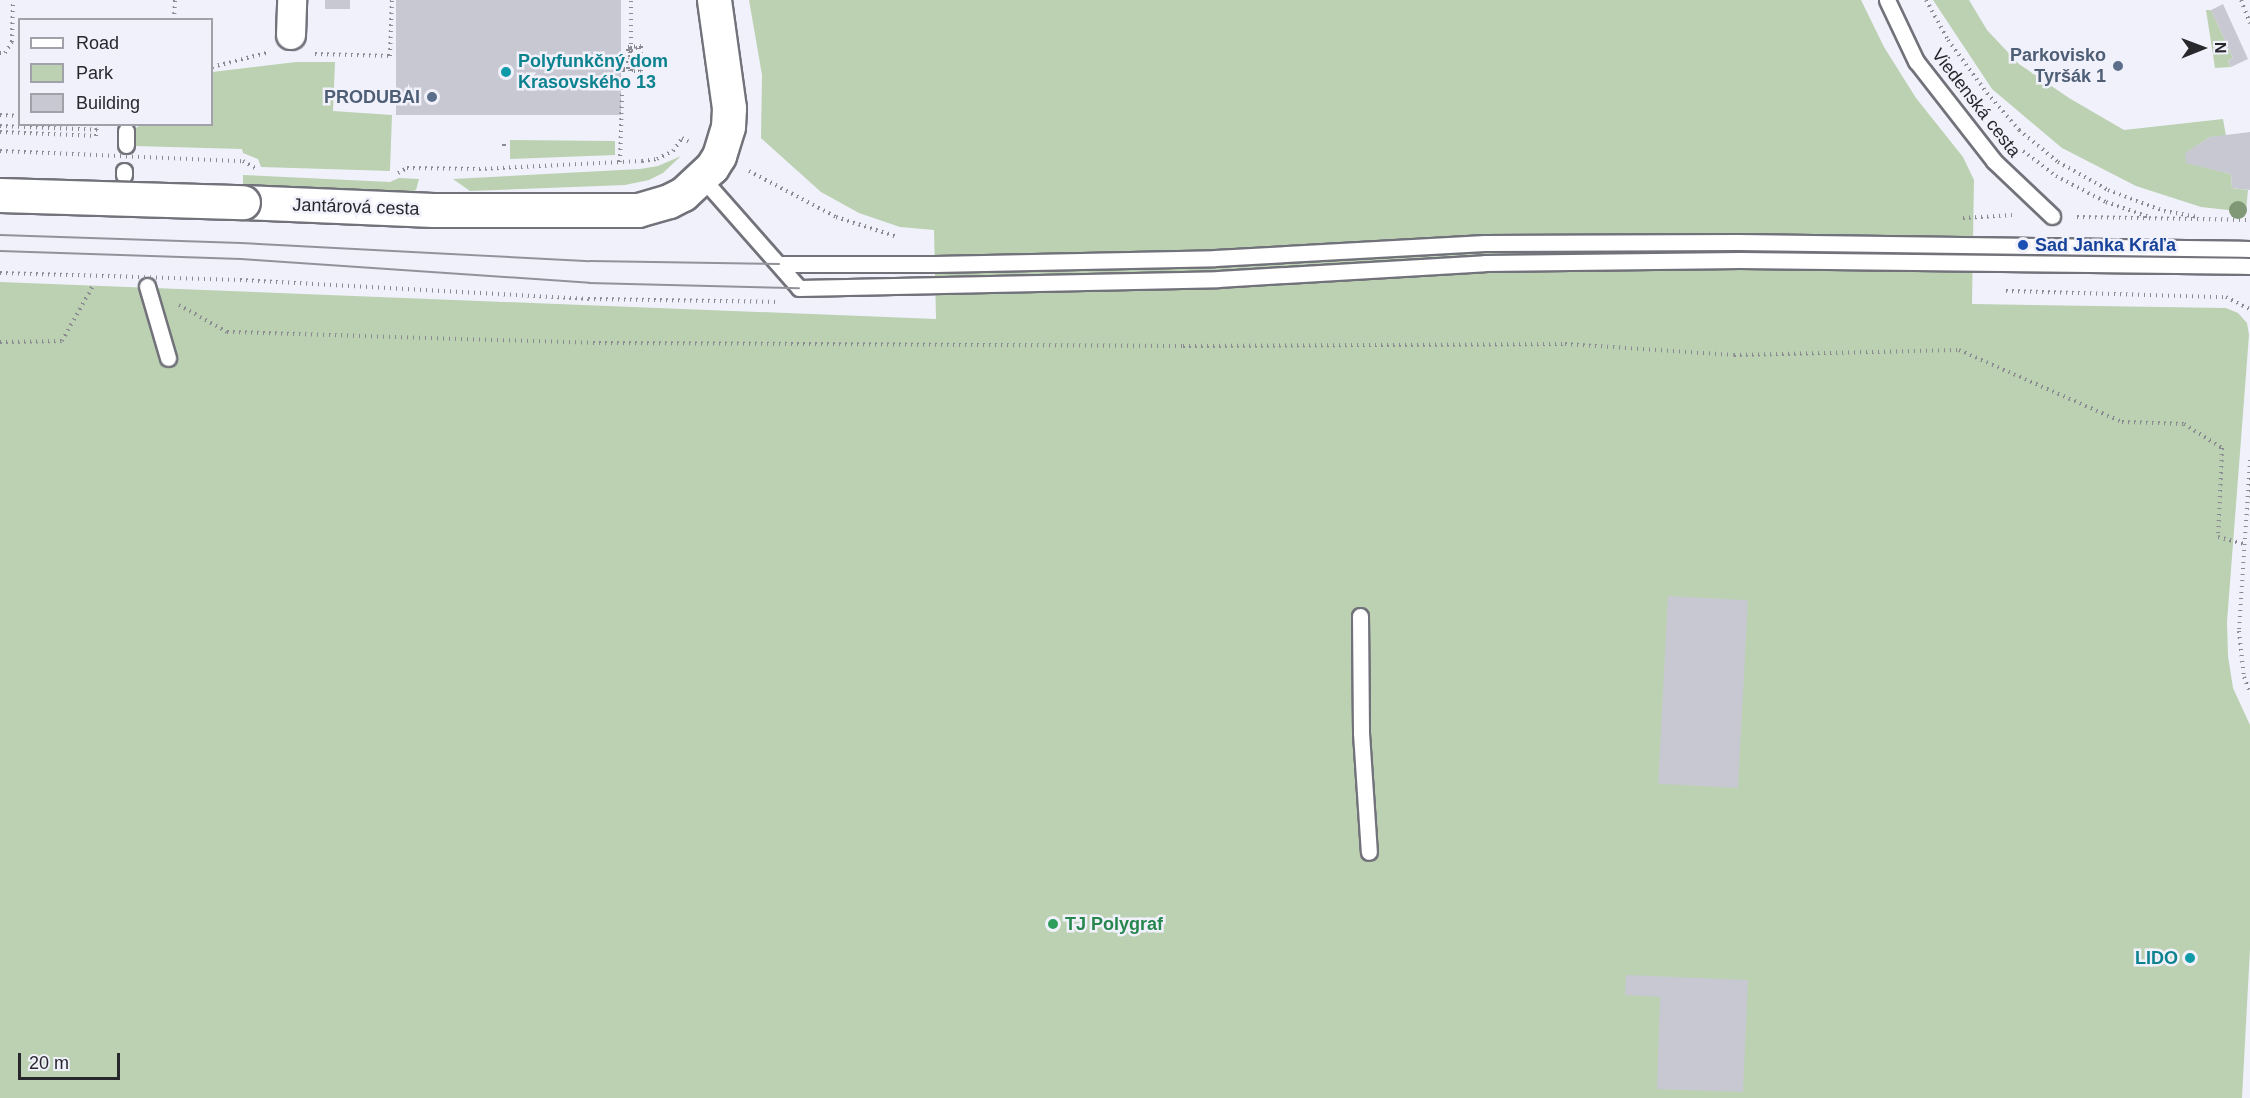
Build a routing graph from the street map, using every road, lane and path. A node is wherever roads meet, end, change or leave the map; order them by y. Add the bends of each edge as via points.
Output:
1 (13, 0) edge
2 (175, 0) edge
3 (292, 0) edge
4 (392, 0) edge
5 (631, 0) edge
6 (714, 0) edge
7 (1887, 0) edge
8 (1926, 0) edge
9 (2241, 0) edge
10 (174, 18) edge
11 (2250, 23) edge
12 (284, 44) joint
13 (0, 53) edge
14 (311, 54) dead end
15 (213, 67) edge
16 (0, 115) edge
17 (18, 116) edge
18 (0, 126) edge
19 (97, 126) edge
20 (92, 130) dead end
21 (0, 132) edge
22 (504, 140) dead end
23 (504, 146) dead end
24 (2019, 148) dead end
25 (0, 151) edge
26 (243, 161) dead end
27 (620, 162) junction
28 (711, 167) junction
29 (435, 169) dead end
30 (0, 195) edge
31 (2052, 216) dead end
32 (2154, 219) junction
33 (2208, 219) junction
34 (2250, 220) edge
35 (2198, 226) dead end
36 (909, 240) dead end
37 (2250, 249) edge
38 (779, 264) junction
39 (2250, 266) edge
40 (0, 273) edge
41 (94, 284) dead end
42 (147, 286) joint
43 (1995, 291) dead end
44 (780, 302) dead end
45 (2250, 309) edge
46 (0, 342) edge
47 (168, 358) dead end
48 (2250, 460) edge
49 (2245, 544) junction
50 (1360, 616) dead end
51 (2250, 692) edge
52 (1369, 852) dead end

1 - 13 path via 12,42 5,53
2 - 10 path
3 - 12 street
4 - 14 path via 390,56
5 - 27 path via 631,45 631,50 632,70 639,70 639,48 630,48 630,71 641,71 641,46 635,47 628,47 628,69 622,69
6 - 28 street via 729,108 728,127
7 - 31 lane, Viedenská cesta via 1916,61 1994,161
8 - 33 path via 1948,40 1987,93 2019,130 2058,162 2108,190 2164,211
9 - 11 path
12 - 15 path
16 - 17 path
18 - 20 path
19 - 21 path, bridge via 96,136
22 - 23 path
24 - 32 path via 2056,176 2106,202
25 - 26 path, bridge
27 - 28 path via 657,159 673,151 682,138
27 - 29 path
28 - 30 street, Jantárová cesta, bridge via 669,201 638,210 433,210
28 - 36 path via 836,217
28 - 38 lane
32 - 33 path
32 - 35 path
33 - 34 path
37 - 38 lane via 1485,243 1215,258
38 - 39 lane via 799,288 1218,279 1485,263 1740,260
40 - 44 path, bridge via 240,280 588,299
41 - 46 path via 62,341
42 - 47 lane
42 - 49 path via 227,332 593,343 1565,344 1734,356 1959,350 2122,422 2184,424 2222,448 2218,537
43 - 45 path via 2226,297
48 - 49 path
49 - 51 path via 2239,631 2244,677
50 - 52 lane via 1361,733

